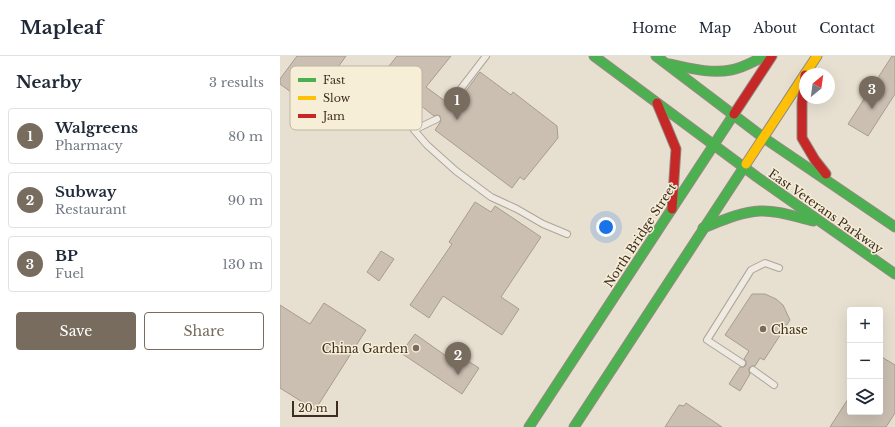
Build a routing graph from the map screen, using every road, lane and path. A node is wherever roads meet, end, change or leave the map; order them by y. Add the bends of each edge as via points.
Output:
1 (486, 56) edge
2 (594, 56) edge
3 (656, 56) edge
4 (765, 56) edge
5 (772, 56) edge
6 (817, 56) edge
7 (665, 63) junction
8 (809, 68) edge
9 (799, 83) edge
10 (656, 102) junction
11 (449, 104) dead end
12 (802, 104) edge
13 (734, 114) junction
14 (437, 118) dead end
15 (422, 126) edge
16 (414, 130) edge
17 (764, 138) junction
18 (714, 145) junction
19 (744, 167) junction
20 (838, 189) junction
21 (672, 209) junction
22 (822, 222) junction
23 (703, 228) junction
24 (895, 228) edge
25 (567, 234) dead end
26 (779, 268) dead end
27 (895, 274) edge
28 (742, 363) dead end
29 (753, 370) dead end
30 (774, 385) dead end
31 (529, 427) edge
32 (574, 427) edge

1 - 11 lane
2 - 10 main road, East Veterans Parkway
3 - 7 main road, East Veterans Parkway
4 - 7 main road via 743,67 724,72
5 - 13 main road, North Bridge Street
6 - 8 main road
7 - 13 main road, East Veterans Parkway
9 - 17 main road
10 - 18 main road, East Veterans Parkway
10 - 21 main road via 676,149
12 - 20 main road via 802,138 815,160
13 - 17 main road, East Veterans Parkway
13 - 18 main road, North Bridge Street
14 - 15 lane
16 - 25 lane via 456,171 491,196
17 - 19 main road
17 - 20 main road, East Veterans Parkway
18 - 19 main road, East Veterans Parkway
18 - 21 main road, North Bridge Street
19 - 22 main road, East Veterans Parkway
19 - 23 main road
20 - 24 main road, East Veterans Parkway
21 - 31 main road, North Bridge Street
22 - 23 main road via 760,211 736,216
22 - 27 main road, East Veterans Parkway
23 - 32 main road
26 - 28 lane via 765,264 751,270 707,340
29 - 30 lane

